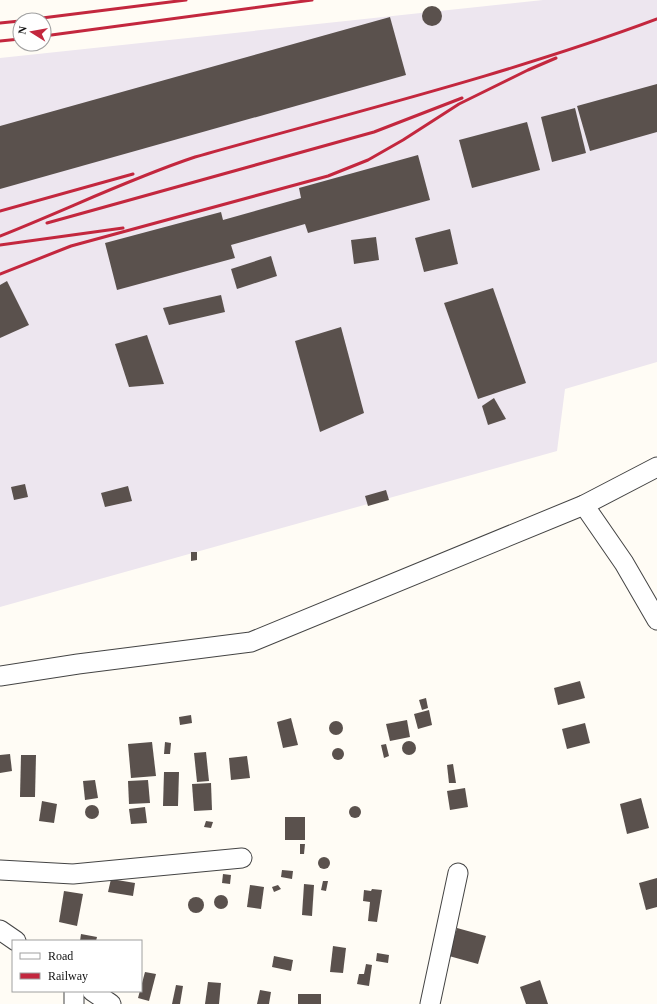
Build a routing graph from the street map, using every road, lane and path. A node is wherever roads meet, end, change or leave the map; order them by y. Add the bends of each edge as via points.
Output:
1 (657, 467) edge
2 (584, 505) junction
3 (657, 620) edge
4 (0, 676) edge
5 (242, 858) dead end
6 (0, 870) edge
7 (458, 873) dead end
8 (0, 930) edge
9 (15, 940) edge
10 (74, 992) edge
11 (93, 992) edge
12 (74, 1004) edge
13 (111, 1004) edge
14 (430, 1004) edge

1 - 2 street
2 - 3 street via 624,563
2 - 4 street via 251,642
5 - 6 street via 73,874
7 - 14 street
8 - 9 street
10 - 12 street
11 - 13 street

